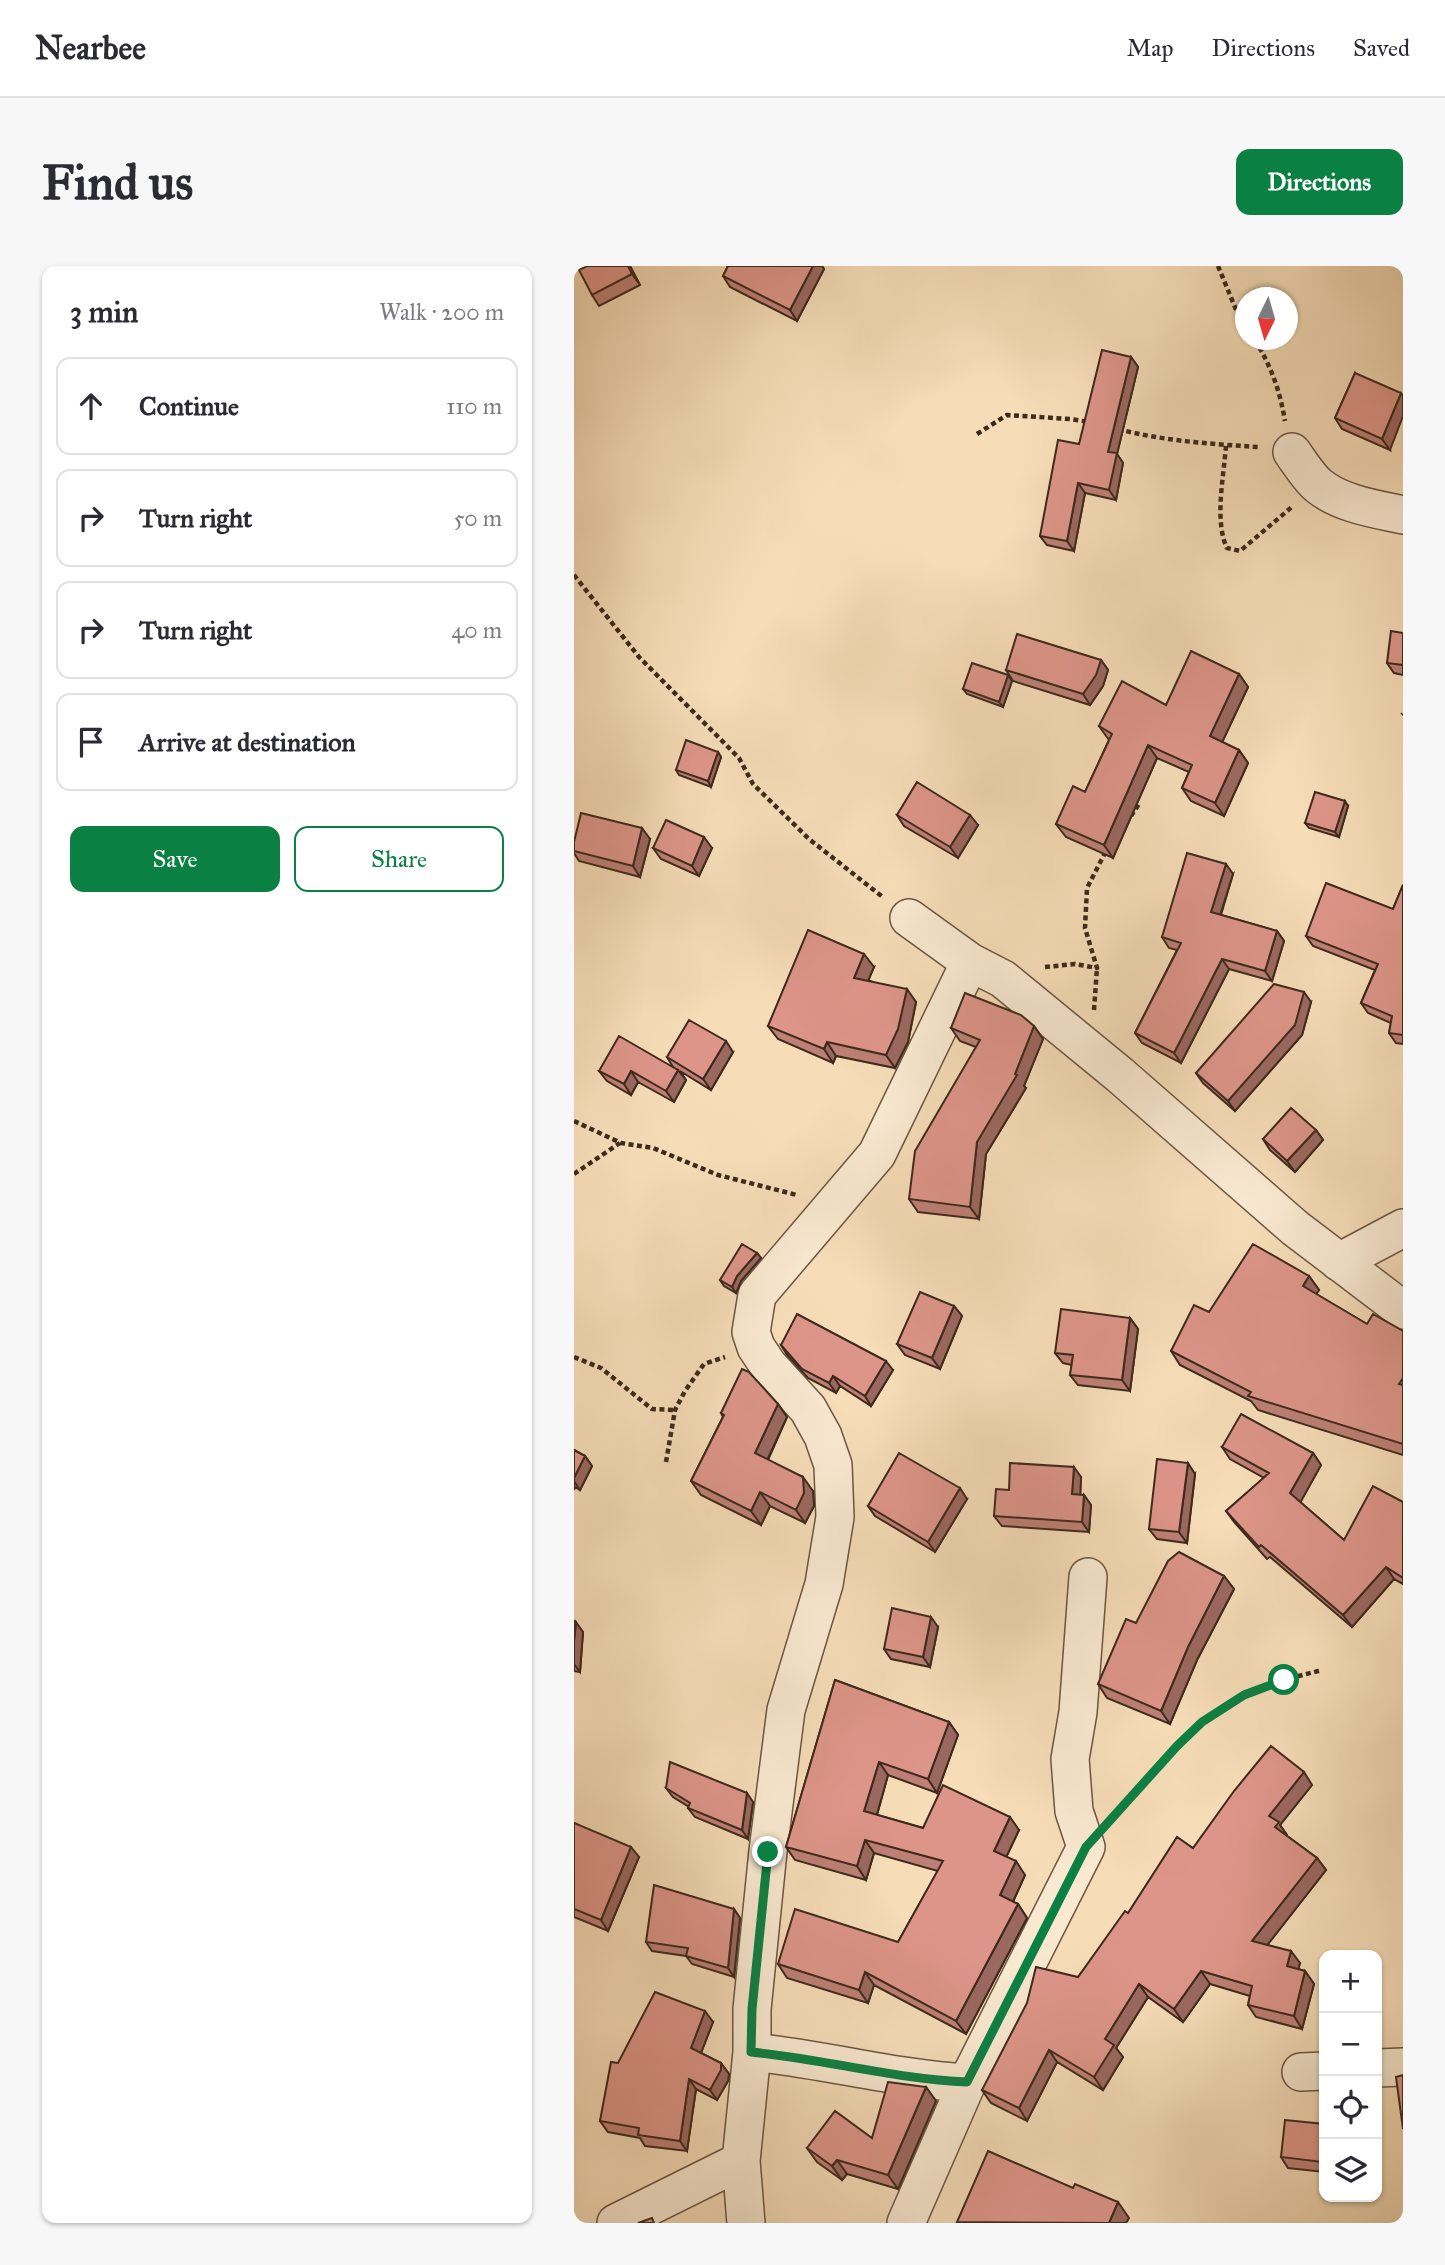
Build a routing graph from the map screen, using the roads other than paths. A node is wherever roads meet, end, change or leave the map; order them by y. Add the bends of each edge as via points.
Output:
1 (1292, 452) road end
2 (1403, 515) edge
3 (909, 918) road end
4 (970, 962) junction
5 (1403, 1228) edge
6 (1339, 1262) junction
7 (1403, 1310) edge
8 (1088, 1577) dead end
9 (751, 2052) junction
10 (1403, 2067) edge
11 (1382, 2068) edge
12 (967, 2082) junction
13 (741, 2161) junction
14 (616, 2223) edge
15 (746, 2223) edge
16 (906, 2223) edge

1 - 2 street via 1318,485 1333,495
3 - 4 street
4 - 6 street via 1003,979
4 - 9 street via 877,1154 757,1295 751,1332 756,1347 808,1409 823,1436 833,1465 835,1517 824,1584 786,1710 753,1996
5 - 6 street
6 - 7 street
8 - 12 street via 1070,1759 1074,1811 1086,1847
9 - 12 street
9 - 13 street
10 - 11 street
12 - 16 street
13 - 14 street
13 - 15 street

